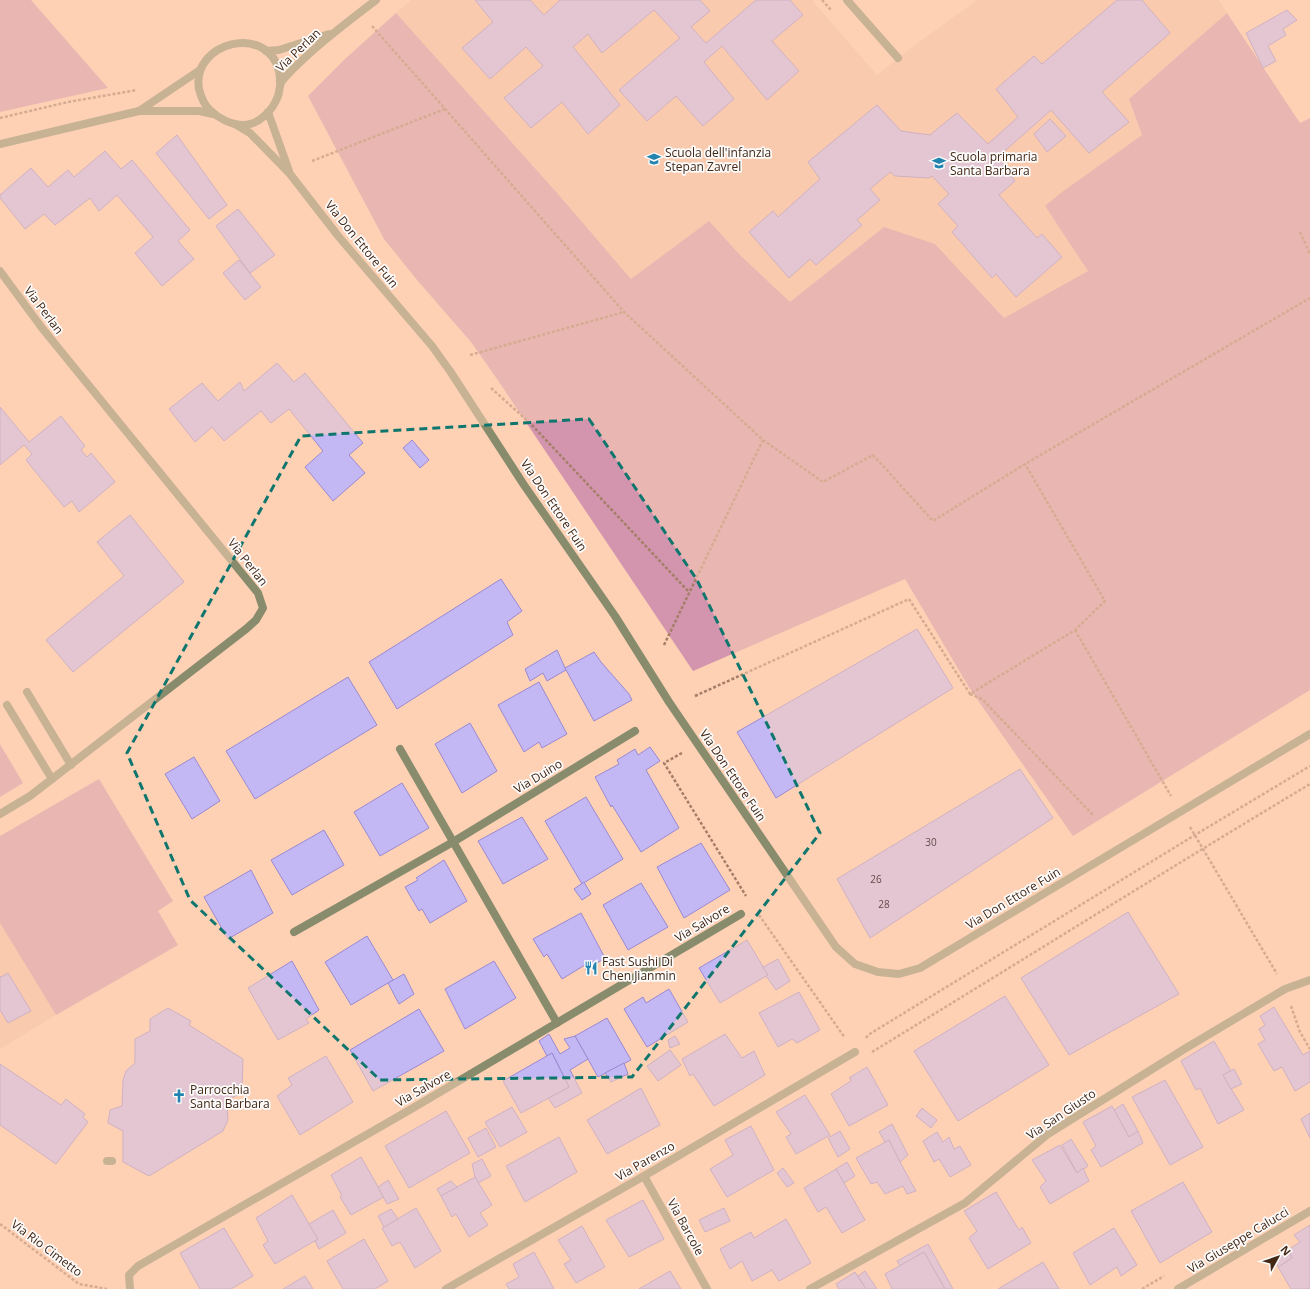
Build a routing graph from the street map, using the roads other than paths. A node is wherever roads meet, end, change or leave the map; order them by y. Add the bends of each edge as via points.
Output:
1 (376, 0) edge
2 (847, 0) edge
3 (332, 34) junction
4 (266, 51) junction
5 (898, 58) dead end
6 (200, 70) junction
7 (280, 83) junction
8 (139, 111) junction
9 (268, 112) junction
10 (214, 114) junction
11 (235, 124) junction
12 (0, 144) edge
13 (290, 174) junction
14 (0, 271) edge
15 (27, 692) dead end
16 (7, 705) dead end
17 (635, 732) dead end
18 (1310, 734) edge
19 (400, 749) dead end
20 (71, 764) junction
21 (52, 779) junction
22 (0, 814) edge
23 (453, 842) junction
24 (741, 914) dead end
25 (294, 932) dead end
26 (1310, 980) edge
27 (557, 1023) junction
28 (855, 1052) road end
29 (644, 1176) junction
30 (1310, 1211) edge
31 (130, 1289) edge
32 (446, 1289) edge
33 (707, 1289) edge
34 (810, 1289) edge
35 (1178, 1289) edge

1 - 3 street, Via Perlan
2 - 5 street
3 - 4 street, Via Perlan via 279,50
3 - 7 street, Via Perlan
4 - 6 street, Via Perlan via 245,42 225,46 212,55
4 - 7 street, Via Perlan via 278,70
6 - 8 street, Via Perlan
6 - 10 street, Via Perlan via 198,80 202,100
7 - 9 street, Via Perlan via 277,99
8 - 10 street, Via Perlan via 199,111
8 - 12 street, Via Perlan
9 - 11 street, Via Perlan via 250,124
9 - 13 street, Via Don Ettore Fuin
10 - 11 street, Via Perlan
11 - 13 street, Via Don Ettore Fuin via 250,133
13 - 18 street, Via Don Ettore Fuin via 338,237 432,346 450,371 778,863 836,947 855,964 888,974 899,974 920,968
14 - 20 street, Via Perlan via 42,328 258,593 263,608 256,620 246,629
15 - 20 street
16 - 21 street
17 - 23 street, Via Duino
19 - 23 street
20 - 21 street, Via Perlan
21 - 22 street, Via Perlan
23 - 25 street, Via Duino
23 - 27 street
24 - 27 street, Via Salvore
26 - 34 street, Via San Giusto via 1285,989 1048,1134 965,1203
27 - 31 street, Via Salvore via 138,1266 129,1275
28 - 29 street, Via Parenzo
29 - 32 street, Via Parenzo
29 - 33 street, Via Barcole
30 - 35 street, Via Giuseppe Calucci

